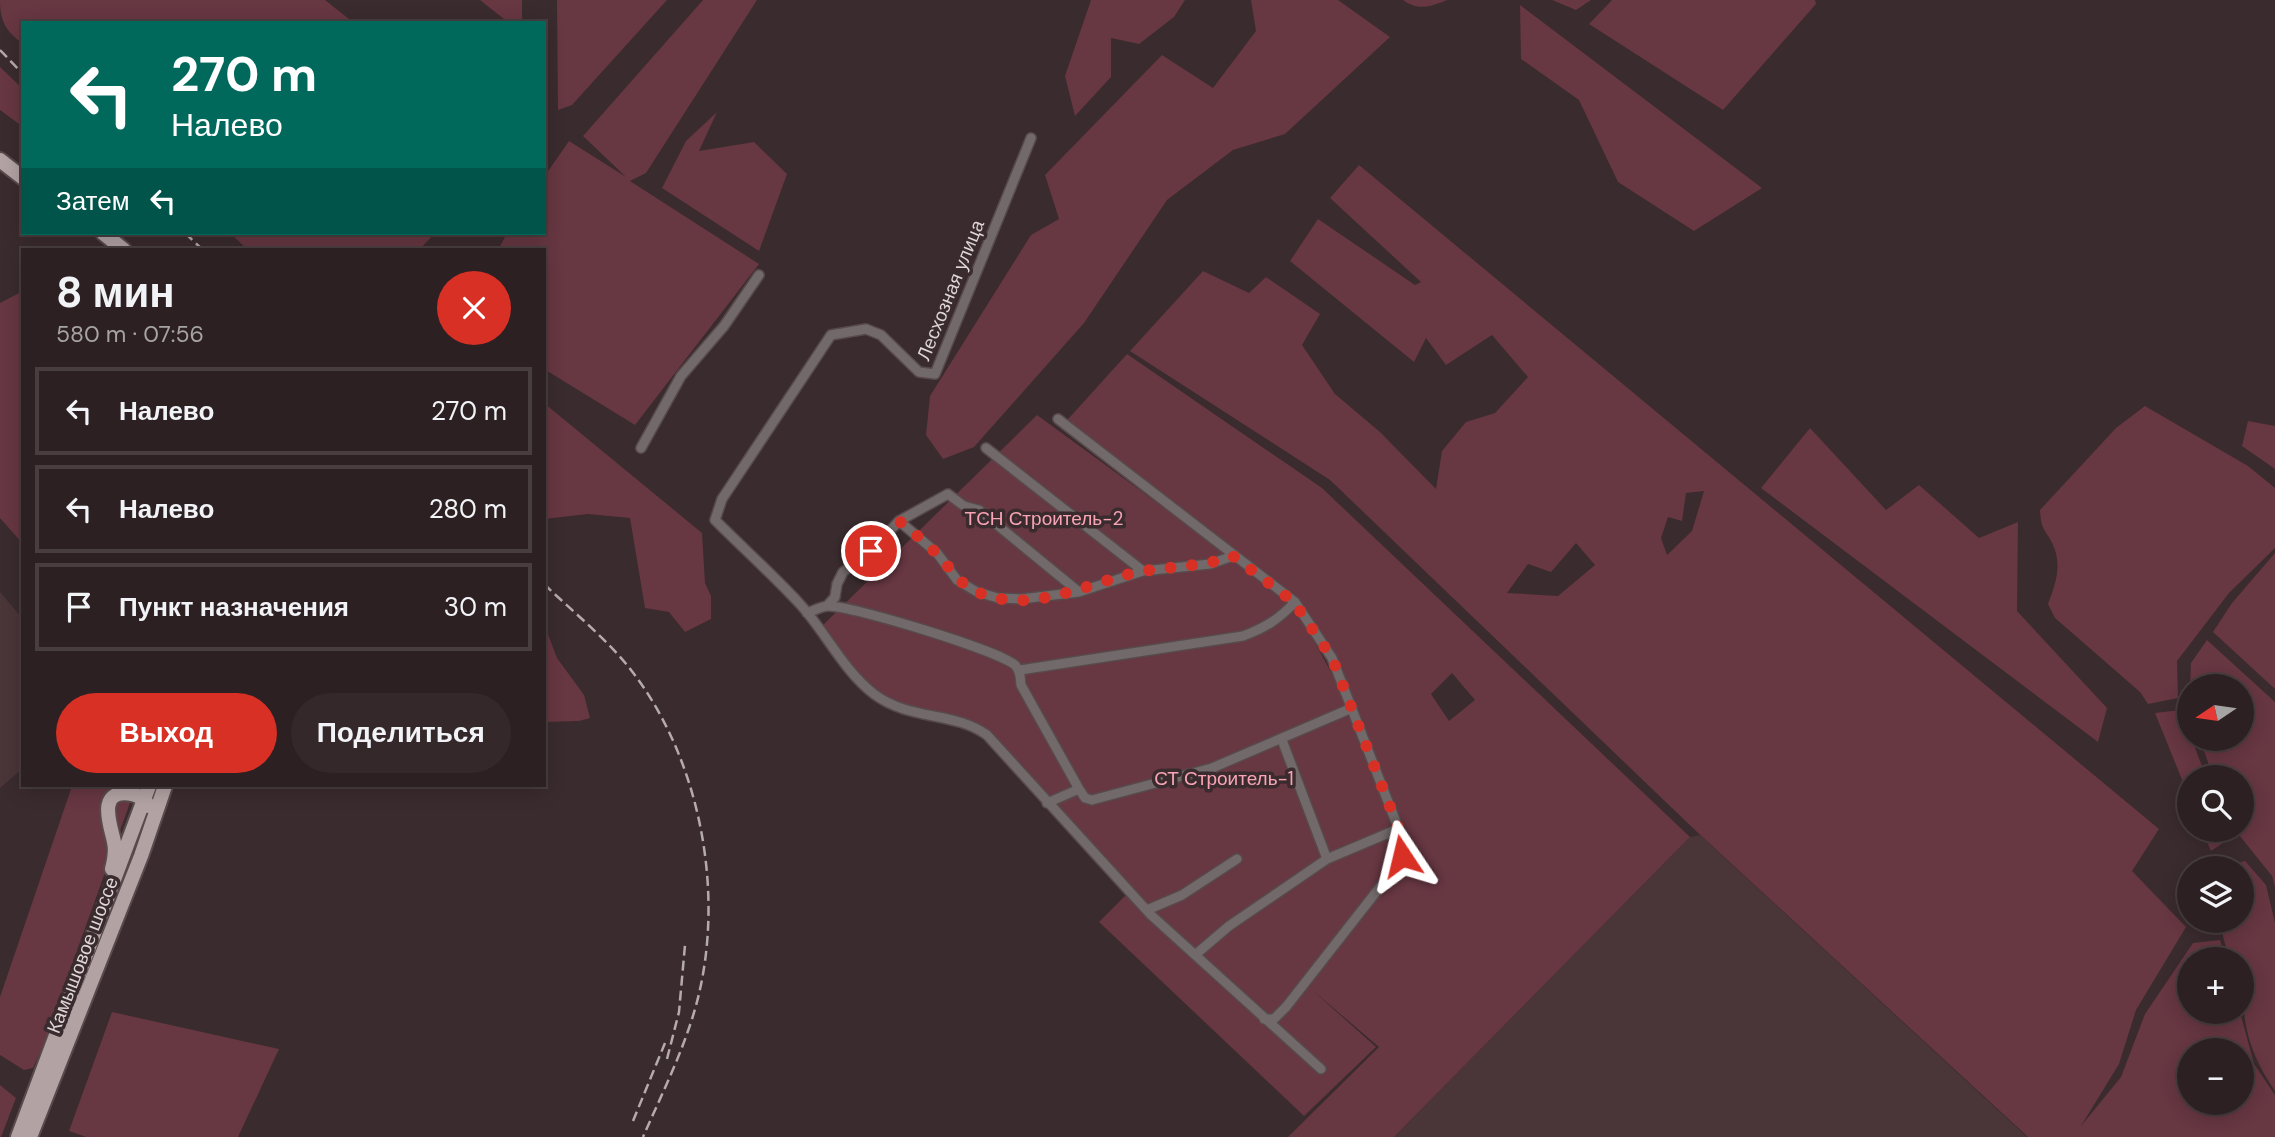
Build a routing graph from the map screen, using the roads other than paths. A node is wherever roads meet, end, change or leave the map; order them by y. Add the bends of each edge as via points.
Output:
1 (1031, 138) dead end
2 (0, 148) edge
3 (0, 160) edge
4 (21, 164) edge
5 (21, 176) edge
6 (92, 235) edge
7 (105, 235) edge
8 (108, 248) edge
9 (122, 248) edge
10 (759, 275) dead end
11 (1058, 419) dead end
12 (641, 448) dead end
13 (986, 448) dead end
14 (899, 521) junction
15 (1233, 556) junction
16 (1143, 572) junction
17 (1079, 592) junction
18 (1294, 602) junction
19 (827, 606) junction
20 (807, 613) junction
21 (1020, 670) junction
22 (1352, 708) junction
23 (1282, 740) junction
24 (165, 787) edge
25 (1079, 789) junction
26 (146, 792) edge
27 (1047, 803) junction
28 (1398, 829) junction
29 (141, 856) junction
30 (1237, 859) dead end
31 (1327, 859) junction
32 (106, 905) junction
33 (1147, 910) junction
34 (1195, 955) junction
35 (1264, 1019) junction
36 (1321, 1069) dead end
37 (18, 1137) edge
38 (30, 1137) edge

1 - 20 street, Лесхозная улица via 935,374 919,372 880,335 866,328 831,335 722,499 715,520
2 - 4 main road
3 - 5 main road
6 - 8 main road
7 - 9 main road
10 - 12 street via 681,376
11 - 15 street
13 - 16 street
14 - 17 street via 937,553 957,580 977,592 1021,599
14 - 17 street via 948,494 979,510
14 - 19 street via 844,572
15 - 16 street via 1210,564
15 - 18 street
16 - 17 street
18 - 21 street via 1263,629 1243,636
18 - 22 street via 1332,658
19 - 20 street
19 - 21 street via 991,652
20 - 27 street via 873,693 903,712 979,729
21 - 25 street via 1021,685
22 - 23 street
22 - 28 street
23 - 25 street via 1212,768 1106,798 1085,798
23 - 31 street
24 - 29 main road, Камышовое шоссе
25 - 27 street
26 - 29 main road via 150,810 140,838
26 - 32 main road, Камышовое шоссе
26 - 32 main road via 126,793 114,798 107,808 114,842
27 - 33 street
28 - 31 street
28 - 35 street via 1403,848 1398,864 1286,1007
29 - 38 main road, Камышовое шоссе
30 - 33 street via 1182,895
31 - 34 street
32 - 37 main road, Камышовое шоссе
33 - 34 street
34 - 35 street
35 - 36 street

